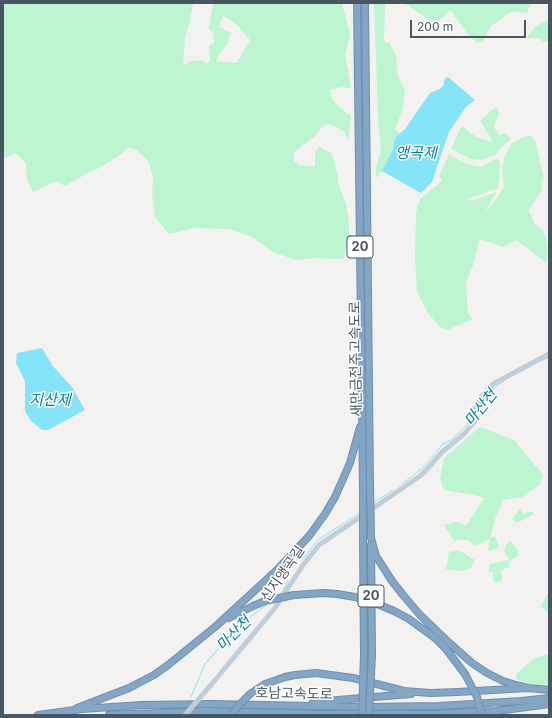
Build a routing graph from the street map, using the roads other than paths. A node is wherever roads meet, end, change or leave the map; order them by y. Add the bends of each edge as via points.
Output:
1 (357, 3) edge
2 (365, 3) edge
3 (549, 354) edge
4 (362, 417) junction
5 (371, 538) junction
6 (214, 628) junction
7 (528, 688) junction
8 (549, 690) edge
9 (431, 693) junction
10 (549, 698) edge
11 (549, 704) edge
12 (275, 705) junction
13 (549, 708) edge
14 (70, 711) junction
15 (497, 711) junction
16 (261, 713) junction
17 (131, 714) edge
18 (38, 715) edge
19 (109, 715) edge
20 (185, 715) edge
21 (231, 715) edge
22 (274, 715) edge
23 (362, 715) edge
24 (369, 715) edge
25 (482, 715) edge

1 - 4 highway, 새만금전주고속도로 / 20
2 - 5 highway, 새만금전주고속도로 / 20, bridge
3 - 20 street, 신지앵곡길, bridge via 493,384 486,390 472,414 475,421 420,476 319,545 302,565 275,608
4 - 6 highway via 350,463 325,514 276,571
4 - 23 highway, 새만금전주고속도로 / 20, bridge
5 - 7 highway via 376,556 392,581 420,615 446,640 486,673
5 - 24 highway, 새만금전주고속도로 / 20, bridge via 372,655
6 - 14 highway via 154,675 117,694
6 - 25 highway, bridge via 233,615 265,601 294,595 324,593 355,596 394,611 435,638 465,674 477,697
7 - 8 highway
7 - 9 highway
9 - 12 highway
9 - 21 highway, bridge via 404,691 353,678 316,673 295,675 266,684 250,694
10 - 12 highway, 호남고속도로 via 439,706
11 - 15 highway, 호남고속도로
12 - 14 highway, 호남고속도로 via 142,705
13 - 15 highway
14 - 18 highway, 호남고속도로
15 - 16 highway, 호남고속도로 via 393,715
16 - 17 highway, 호남고속도로 via 205,711
16 - 22 highway
17 - 19 highway, 호남고속도로

